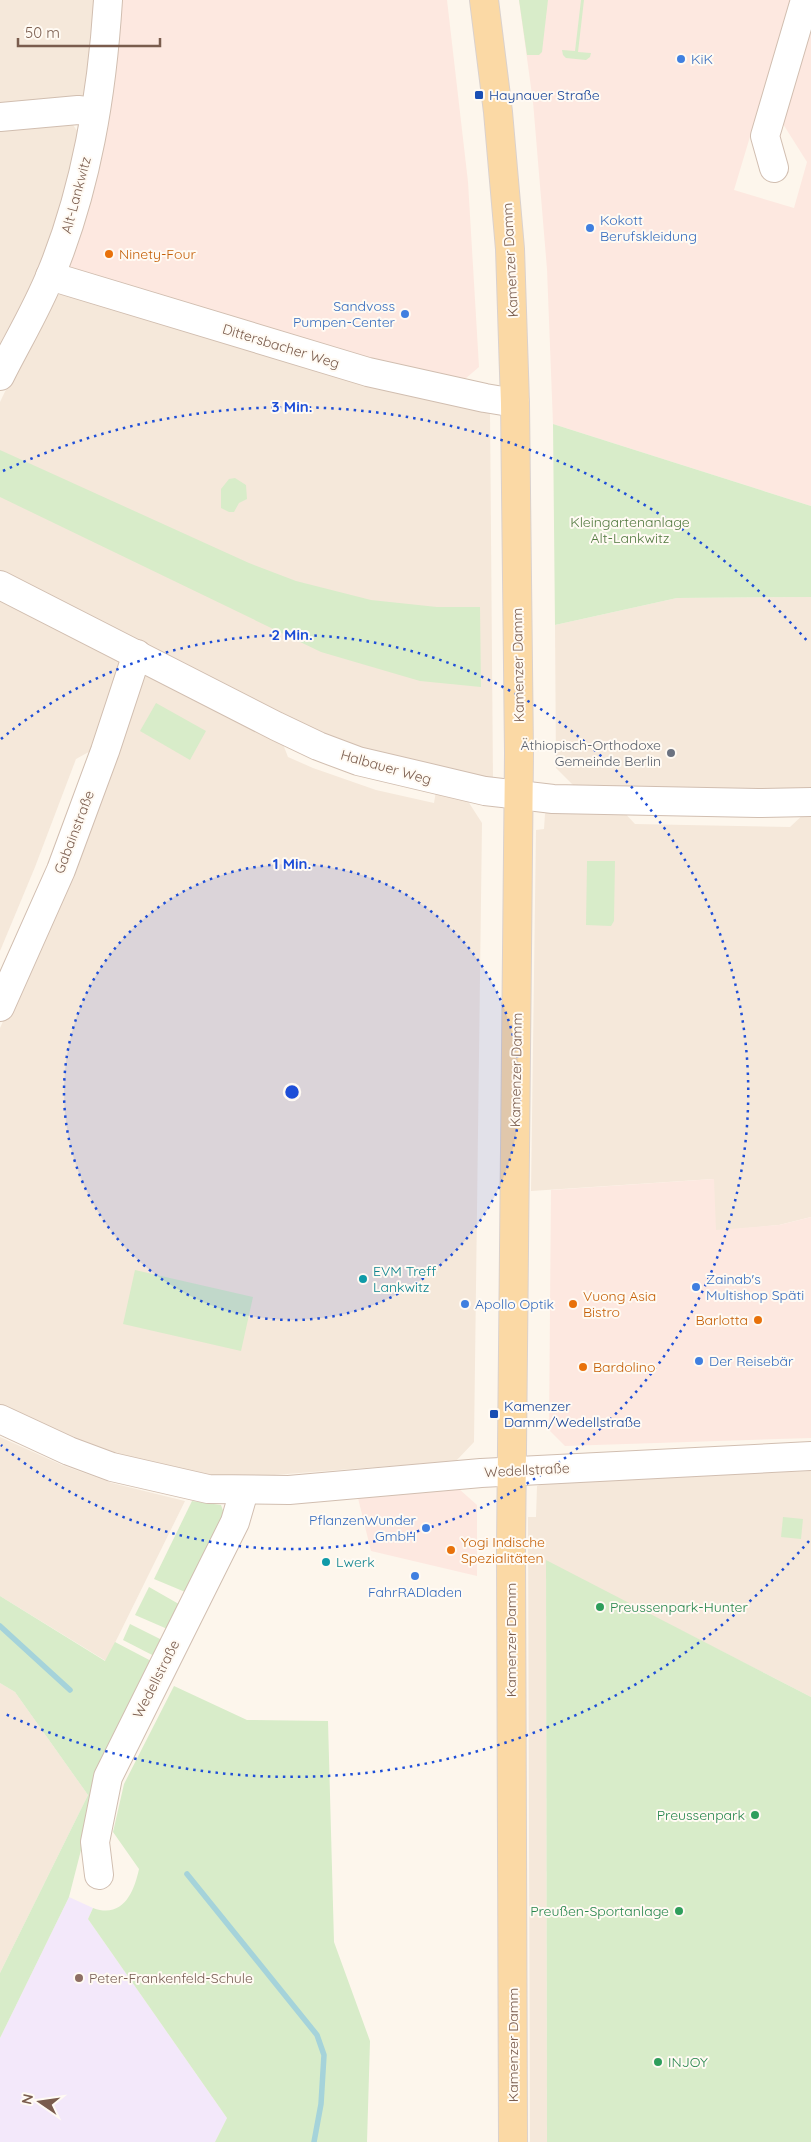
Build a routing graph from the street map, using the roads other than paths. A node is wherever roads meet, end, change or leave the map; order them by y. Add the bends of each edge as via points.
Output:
1 (108, 0) edge
2 (484, 0) edge
3 (805, 0) edge
4 (95, 112) junction
5 (0, 117) edge
6 (774, 168) dead end
7 (50, 276) junction
8 (0, 376) edge
9 (515, 403) junction
10 (0, 585) edge
11 (137, 654) junction
12 (519, 796) junction
13 (811, 802) edge
14 (0, 1007) edge
15 (0, 1419) edge
16 (811, 1456) edge
17 (512, 1471) junction
18 (244, 1491) junction
19 (99, 1875) dead end
20 (513, 2142) edge

1 - 4 street, Alt-Lankwitz
2 - 9 main road, Kamenzer Damm via 509,230
3 - 6 street via 764,136
4 - 5 street via 78,110
4 - 7 street, Alt-Lankwitz via 81,187
7 - 8 street, Alt-Lankwitz
7 - 9 street, Dittersbacher Weg via 368,372
9 - 12 main road, Kamenzer Damm
10 - 11 street, Halbauer Weg
11 - 12 street, Halbauer Weg via 276,726 350,758 473,790
11 - 14 street, Gabainstraße via 61,870
12 - 13 street, Halbauer Weg via 685,802
12 - 17 main road, Kamenzer Damm
15 - 18 street, Wedellstraße via 112,1467 202,1488
16 - 17 street, Wedellstraße
17 - 18 street, Wedellstraße
17 - 20 main road, Kamenzer Damm
18 - 19 street, Wedellstraße via 235,1522 108,1777 95,1842

